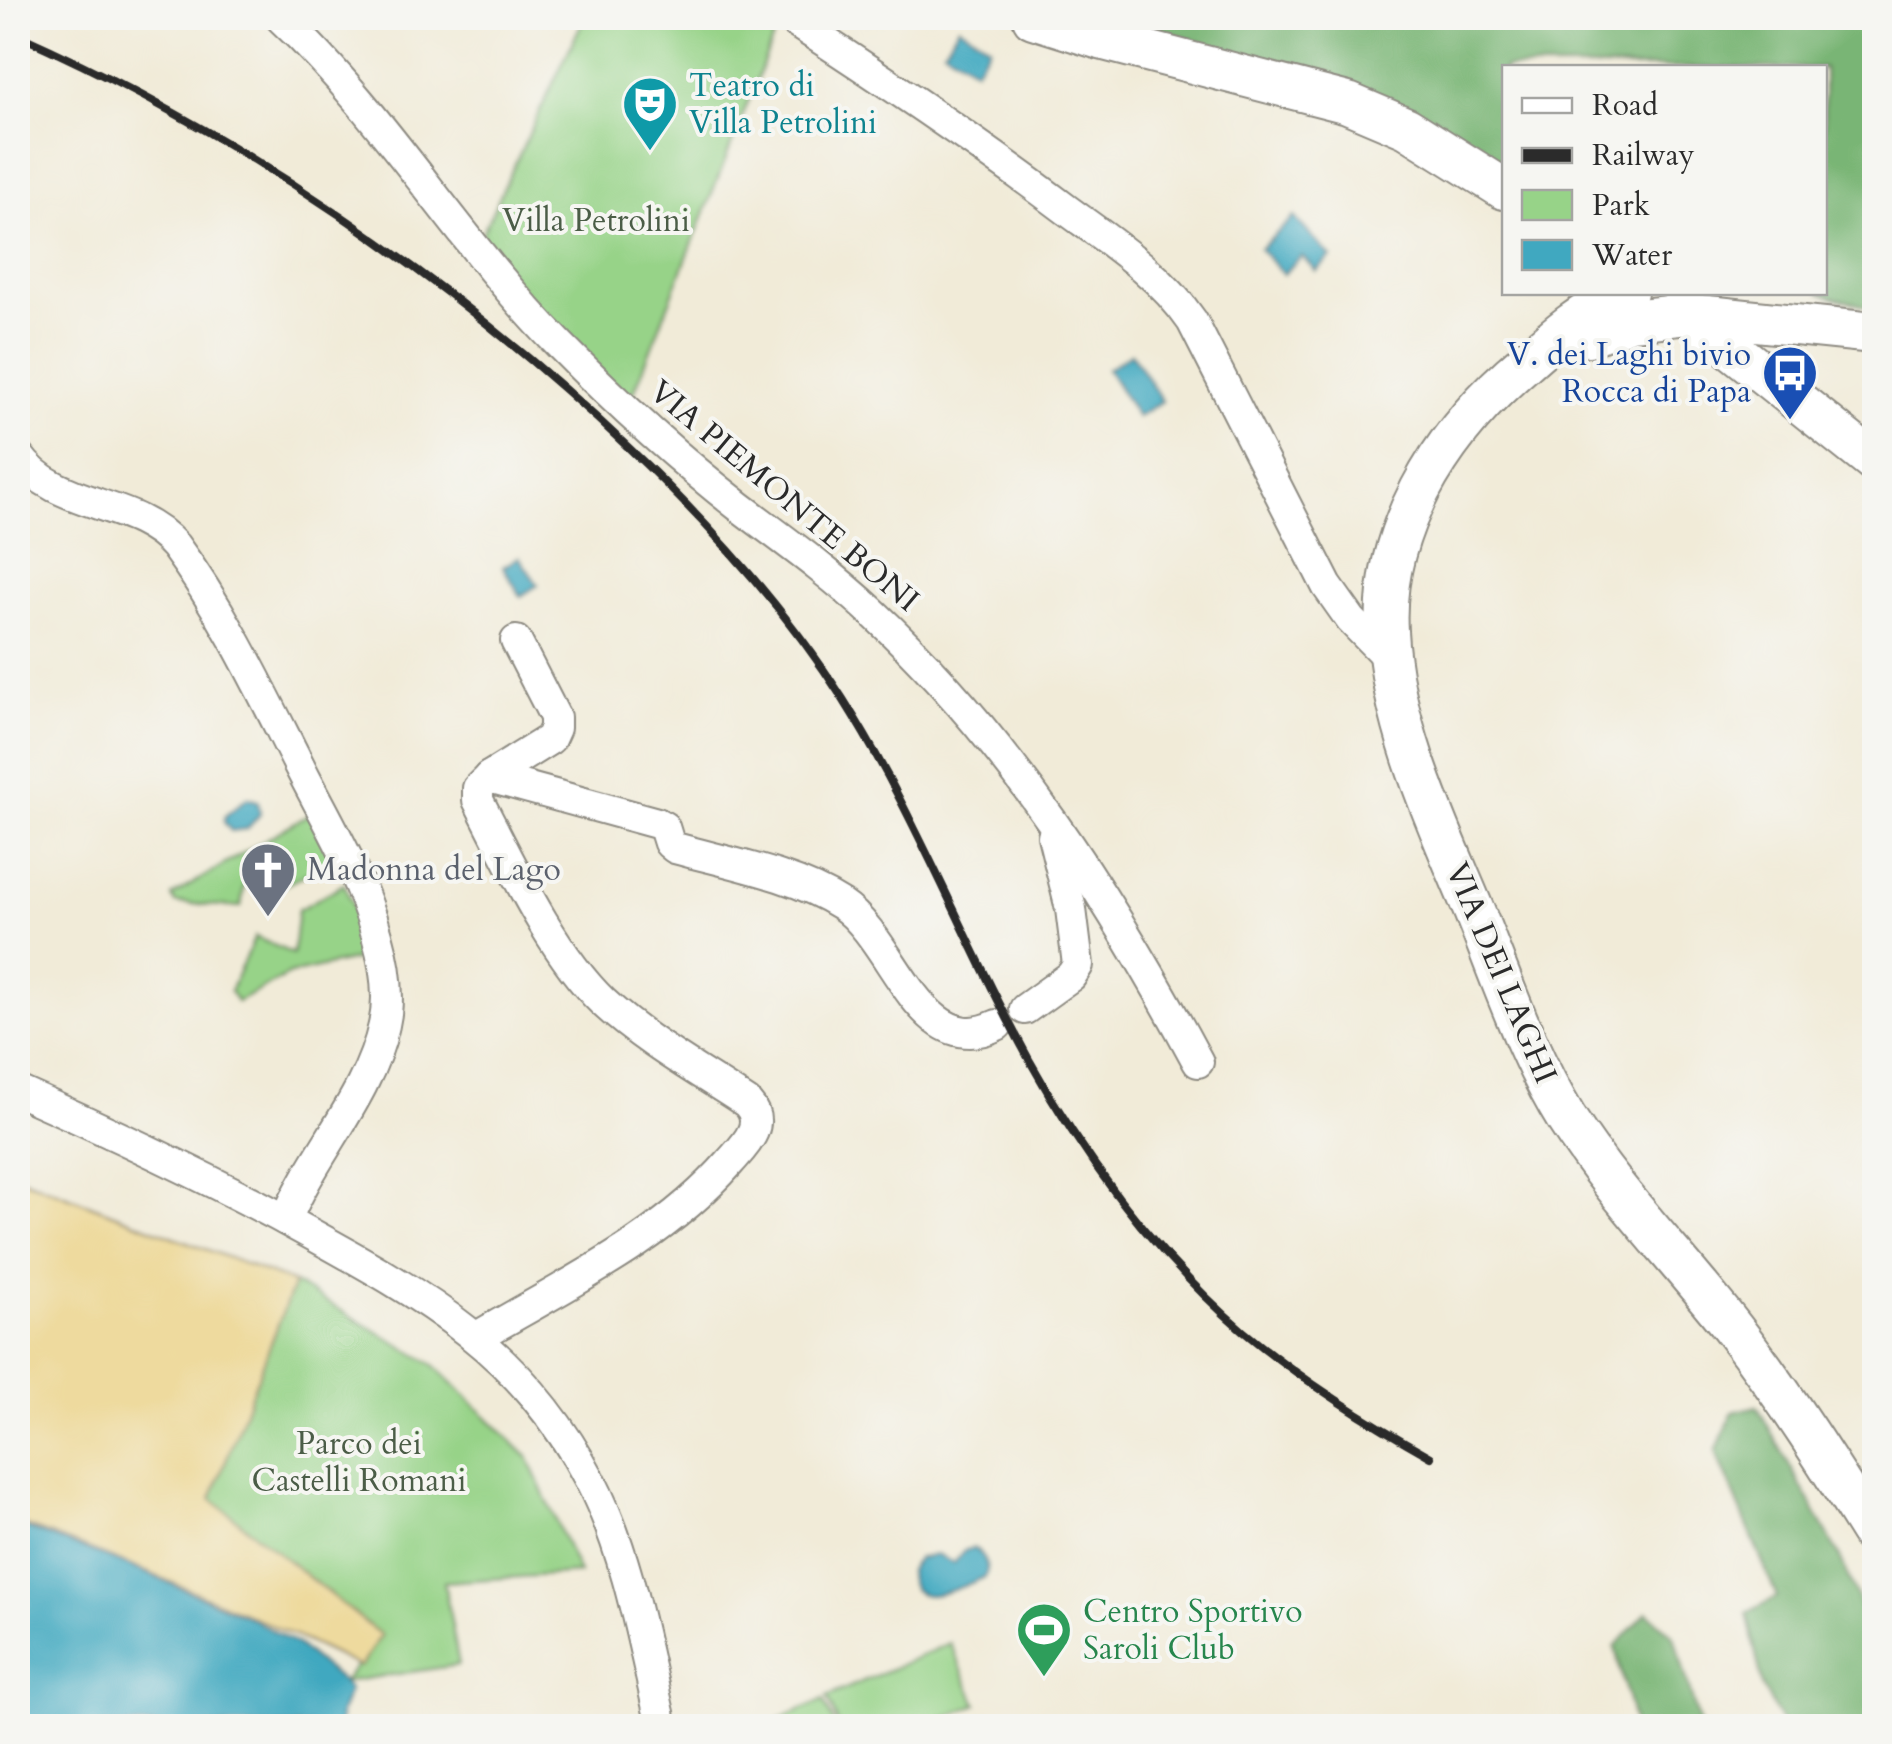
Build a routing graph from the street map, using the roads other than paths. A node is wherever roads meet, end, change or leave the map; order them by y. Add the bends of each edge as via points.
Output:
1 (280, 18) edge
2 (788, 18) edge
3 (1033, 18) edge
4 (1502, 189) edge
5 (1563, 295) edge
6 (1620, 295) edge
7 (1776, 295) edge
8 (1674, 303) edge
9 (1808, 324) junction
10 (1874, 329) edge
11 (1590, 336) junction
12 (1538, 351) junction
13 (1751, 365) junction
14 (1798, 400) junction
15 (18, 456) edge
16 (1874, 462) edge
17 (516, 641) dead end
18 (1390, 660) junction
19 (489, 777) junction
20 (1049, 817) junction
21 (1025, 1009) dead end
22 (997, 1025) dead end
23 (1198, 1062) dead end
24 (18, 1092) edge
25 (286, 1220) junction
26 (477, 1337) junction
27 (1874, 1537) edge
28 (662, 1726) edge

1 - 20 street, VIA PIEMONTE BONI via 373,118 535,320 672,449 896,634 967,711
2 - 18 street via 1022,176 1167,290 1192,321 1334,598
3 - 4 main road via 1348,103 1407,128
5 - 12 main road
6 - 12 main road, VIA DEI LAGHI
7 - 10 main road, VIA DEI LAGHI
8 - 9 main road, VIA DEI LAGHI
8 - 11 main road, VIA DEI LAGHI
8 - 13 main road
9 - 10 main road, VIA DEI LAGHI
9 - 14 main road via 1787,344 1781,362
11 - 12 main road, VIA DEI LAGHI
11 - 13 main road via 1645,336
12 - 18 main road, VIA DEI LAGHI via 1465,420 1424,482 1388,589
13 - 14 main road
14 - 16 main road
15 - 25 street via 45,483 145,521 175,546 270,709 372,919 386,976 382,1035
17 - 19 street via 555,728 546,742
18 - 27 main road, VIA DEI LAGHI via 1445,842 1563,1113 1616,1190 1772,1382
19 - 22 street via 657,823 675,848 825,896 869,929 934,1021 961,1032
19 - 26 street via 478,788 478,800 578,974 633,1028 748,1104 756,1122 746,1144 673,1218
20 - 21 street via 1078,965
20 - 23 street, VIA PIEMONTE BONI
24 - 25 street via 154,1151
25 - 26 street via 411,1290
26 - 28 street via 548,1413 598,1496 624,1569

